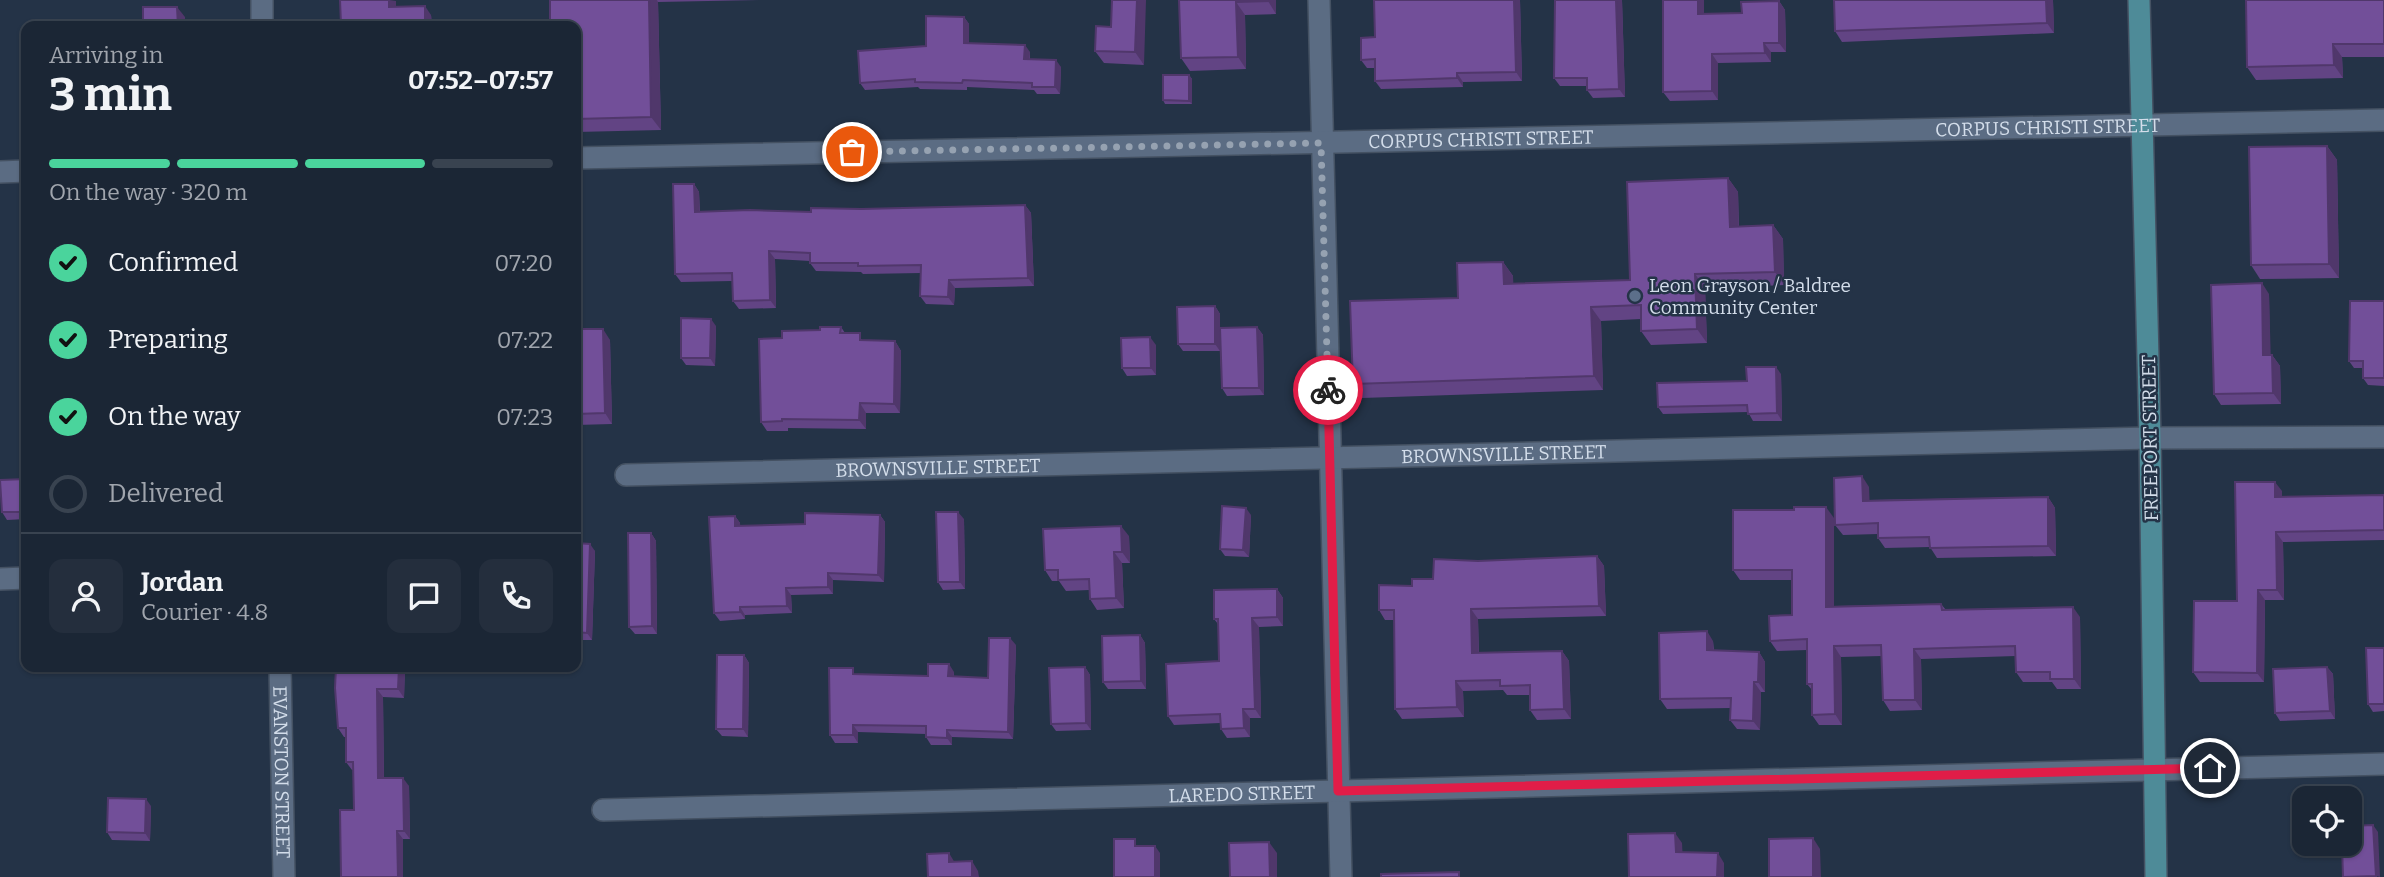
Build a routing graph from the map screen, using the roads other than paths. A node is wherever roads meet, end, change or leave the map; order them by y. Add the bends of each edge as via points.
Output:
1 (262, 0) edge
2 (1319, 0) edge
3 (2139, 0) edge
4 (262, 21) edge
5 (2384, 120) edge
6 (2142, 125) junction
7 (1321, 143) junction
8 (581, 158) edge
9 (21, 171) edge
10 (0, 172) edge
11 (2384, 437) edge
12 (2150, 438) junction
13 (1331, 458) junction
14 (626, 475) dead end
15 (0, 579) edge
16 (21, 579) edge
17 (280, 672) edge
18 (2384, 764) edge
19 (2155, 770) junction
20 (1338, 791) junction
21 (603, 810) dead end
22 (284, 877) edge
23 (1340, 877) edge
24 (2156, 877) edge

1 - 4 street
2 - 7 street
3 - 6 main road, FREEPORT STREET
5 - 6 street, CORPUS CHRISTI STREET
6 - 7 street, CORPUS CHRISTI STREET
6 - 12 main road, FREEPORT STREET
7 - 8 street, CORPUS CHRISTI STREET
7 - 13 street
9 - 10 street
11 - 12 street, BROWNSVILLE STREET
12 - 13 street, BROWNSVILLE STREET
12 - 19 main road, FREEPORT STREET
13 - 14 street, BROWNSVILLE STREET
13 - 20 street
15 - 16 street
17 - 22 street, EVANSTON STREET
18 - 19 street, LAREDO STREET
19 - 20 street, LAREDO STREET
19 - 24 main road, FREEPORT STREET
20 - 21 street, LAREDO STREET
20 - 23 street

